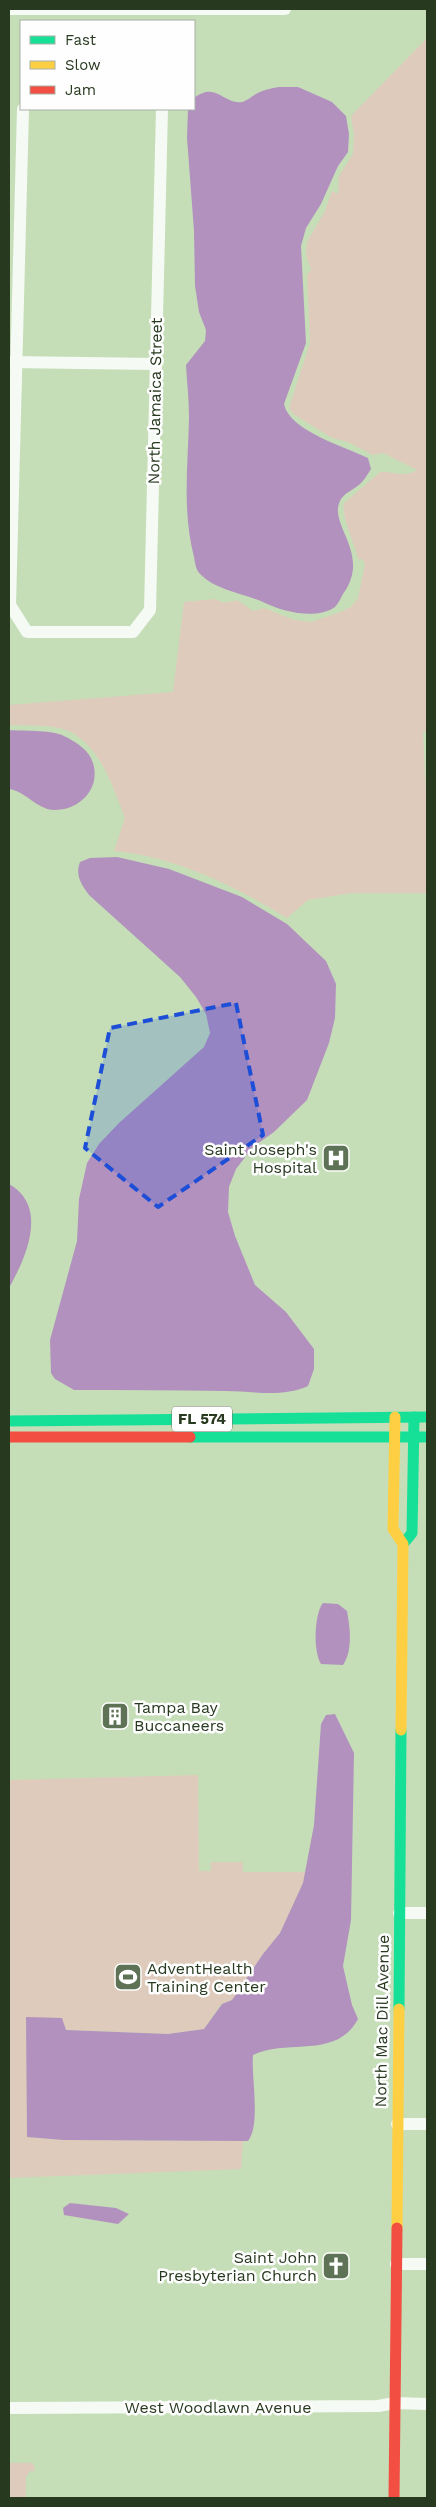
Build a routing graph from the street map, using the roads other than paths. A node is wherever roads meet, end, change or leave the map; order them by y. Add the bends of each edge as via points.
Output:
1 (9, 9) edge
2 (26, 9) edge
3 (285, 9) edge
4 (164, 13) edge
5 (23, 110) edge
6 (162, 110) edge
7 (13, 362) edge
8 (156, 364) junction
9 (395, 1418) junction
10 (414, 1418) junction
11 (427, 1418) edge
12 (9, 1421) edge
13 (9, 1437) edge
14 (395, 1437) junction
15 (414, 1437) junction
16 (427, 1437) edge
17 (403, 1544) junction
18 (399, 1913) junction
19 (427, 1913) edge
20 (398, 2124) junction
21 (427, 2124) edge
22 (396, 2264) junction
23 (427, 2264) edge
24 (395, 2404) junction
25 (427, 2404) edge
26 (9, 2408) edge
27 (394, 2498) edge

1 - 2 street
2 - 4 street
3 - 4 street
5 - 7 street
6 - 8 street, North Jamaica Street
7 - 8 street
7 - 8 street, North Jamaica Street via 10,605 27,632 133,632 150,610
9 - 10 street, FL 574
9 - 12 street, FL 574
9 - 14 street, North Mac Dill Avenue
10 - 11 street, FL 574
10 - 15 street, North Mac Dill Avenue
13 - 14 street, FL 574
14 - 15 street, FL 574
14 - 17 street, North Mac Dill Avenue via 393,1529
15 - 16 street, FL 574
15 - 17 street, North Mac Dill Avenue via 412,1533
17 - 18 street, North Mac Dill Avenue
18 - 19 street
18 - 20 street, North Mac Dill Avenue
20 - 21 street
20 - 22 street, North Mac Dill Avenue
22 - 23 street
22 - 24 street, North Mac Dill Avenue
24 - 25 street, West Woodlawn Avenue
24 - 26 street, West Woodlawn Avenue
24 - 27 street, North Mac Dill Avenue

